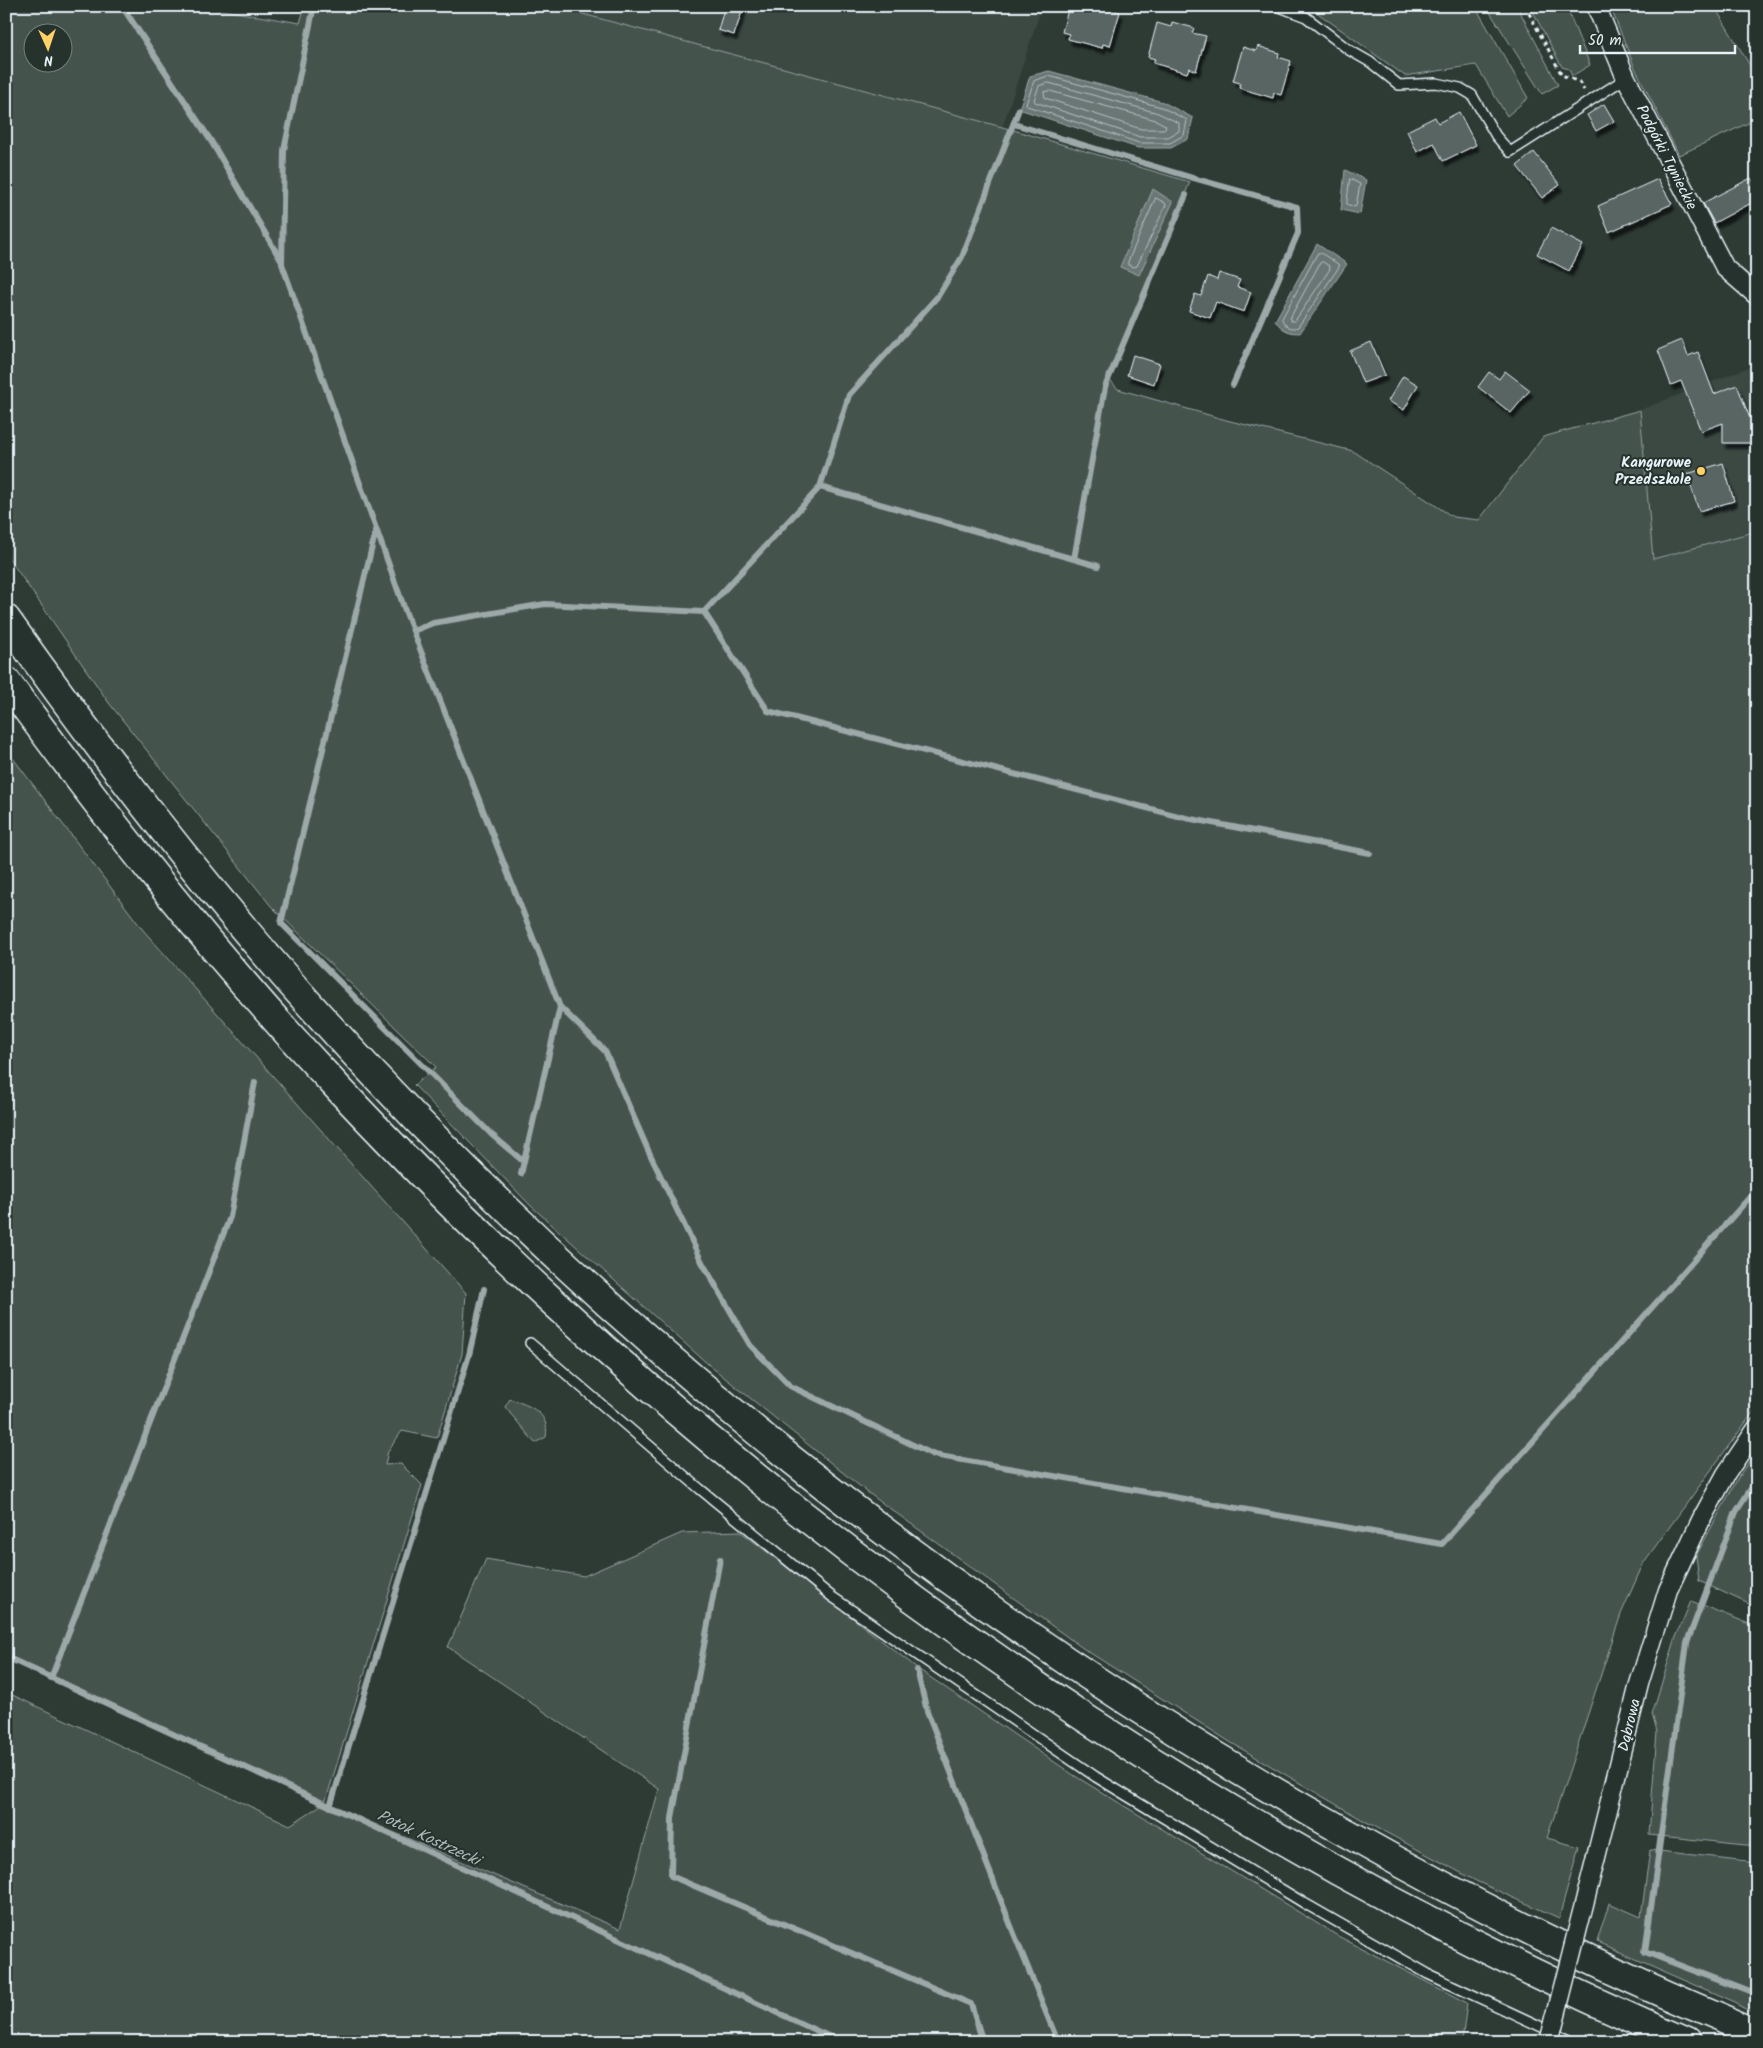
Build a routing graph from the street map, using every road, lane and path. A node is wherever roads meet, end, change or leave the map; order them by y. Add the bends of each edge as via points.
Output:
1 (1277, 6) edge
2 (1525, 6) edge
3 (1596, 6) edge
4 (1626, 78) junction
5 (1586, 95) dead end
6 (1757, 296) edge
7 (6, 619) edge
8 (6, 681) edge
9 (530, 1343) dead end
10 (1757, 1428) edge
11 (1757, 2033) edge
12 (1549, 2042) edge
13 (1574, 2042) edge
14 (1686, 2042) edge

1 - 4 lane via 1306,17 1398,86 1436,83 1460,88 1472,95 1496,136 1510,152
2 - 5 path via 1562,75 1579,82
3 - 4 street, Podgórki Tynieckie
4 - 6 street, Podgórki Tynieckie via 1725,268
7 - 11 highway via 91,737 173,842 366,1066 529,1231 760,1435 842,1501 983,1604 1192,1743 1386,1855 1502,1916 1611,1969
8 - 14 highway via 143,861 238,976 337,1087 547,1297 732,1458 960,1632 1101,1728 1218,1800 1440,1925
9 - 13 lane via 831,1596 1096,1777 1428,1974
10 - 12 street, Dąbrowa, bridge via 1726,1474 1668,1590 1647,1656

